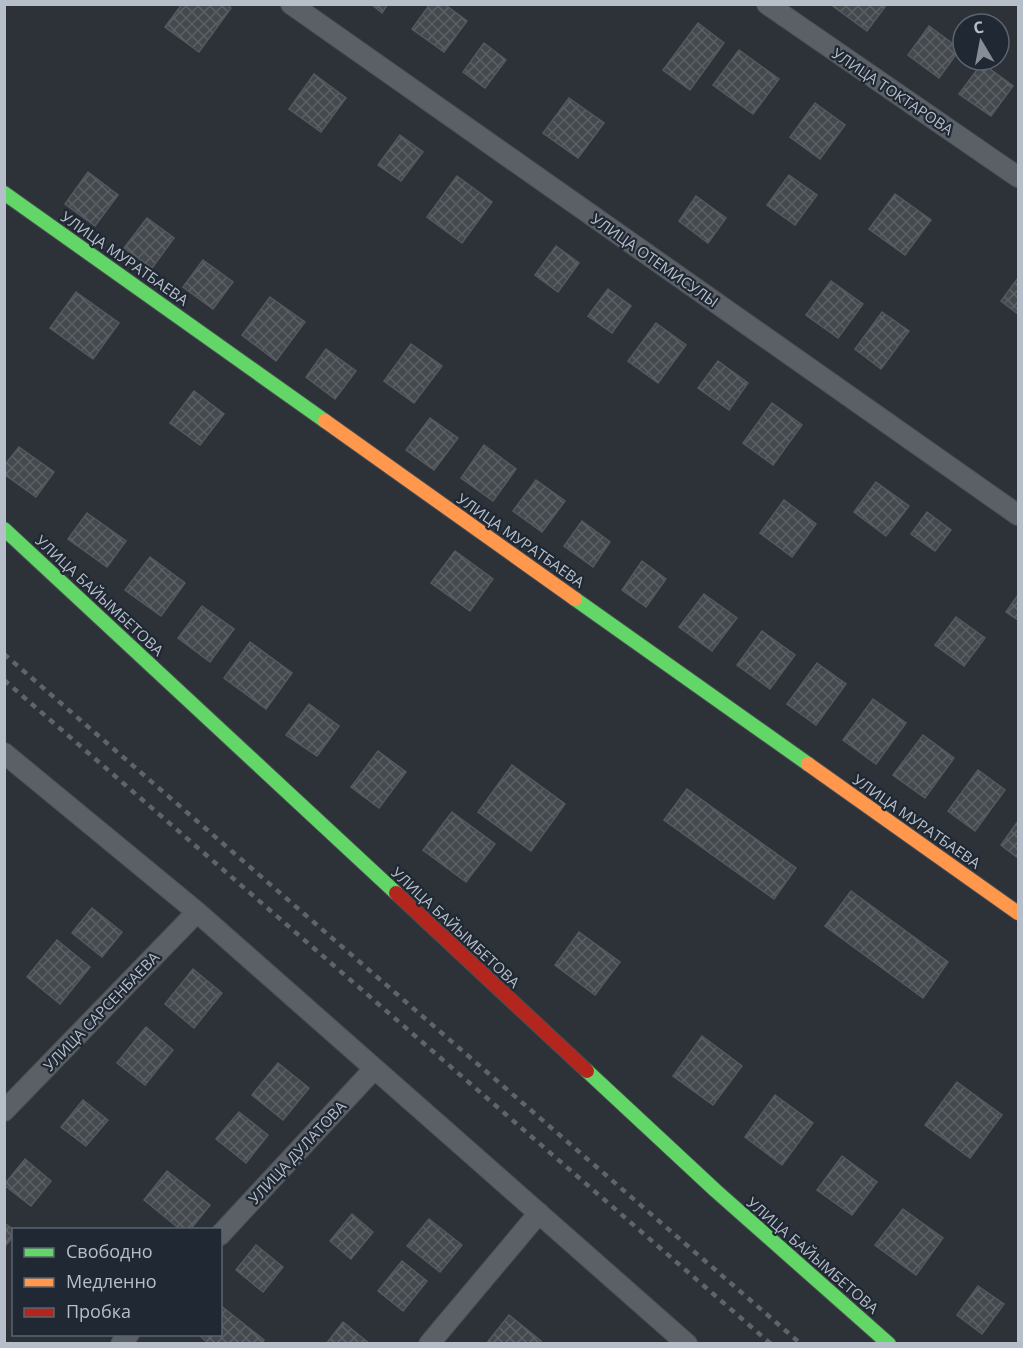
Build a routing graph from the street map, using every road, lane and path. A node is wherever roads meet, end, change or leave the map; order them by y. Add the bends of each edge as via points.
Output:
1 (291, 4) edge
2 (767, 4) edge
3 (1018, 177) edge
4 (4, 193) edge
5 (1018, 515) edge
6 (4, 529) edge
7 (4, 753) edge
8 (196, 912) junction
9 (1018, 913) edge
10 (374, 1069) junction
11 (4, 1111) edge
12 (539, 1213) junction
13 (222, 1234) edge
14 (429, 1344) edge
15 (687, 1344) edge
16 (889, 1344) edge

1 - 5 street, УЛИЦА ОТЕМИСУЛЫ
2 - 3 street, УЛИЦА ТОКТАРОВА
4 - 9 street, УЛИЦА МУРАТБАЕВА
6 - 16 street, УЛИЦА БАЙЫМБЕТОВА via 716,1191
7 - 8 street
8 - 10 street
8 - 11 street, УЛИЦА САРСЕНБАЕВА
10 - 12 street
10 - 13 street, УЛИЦА ДУЛАТОВА
12 - 14 street
12 - 15 street

